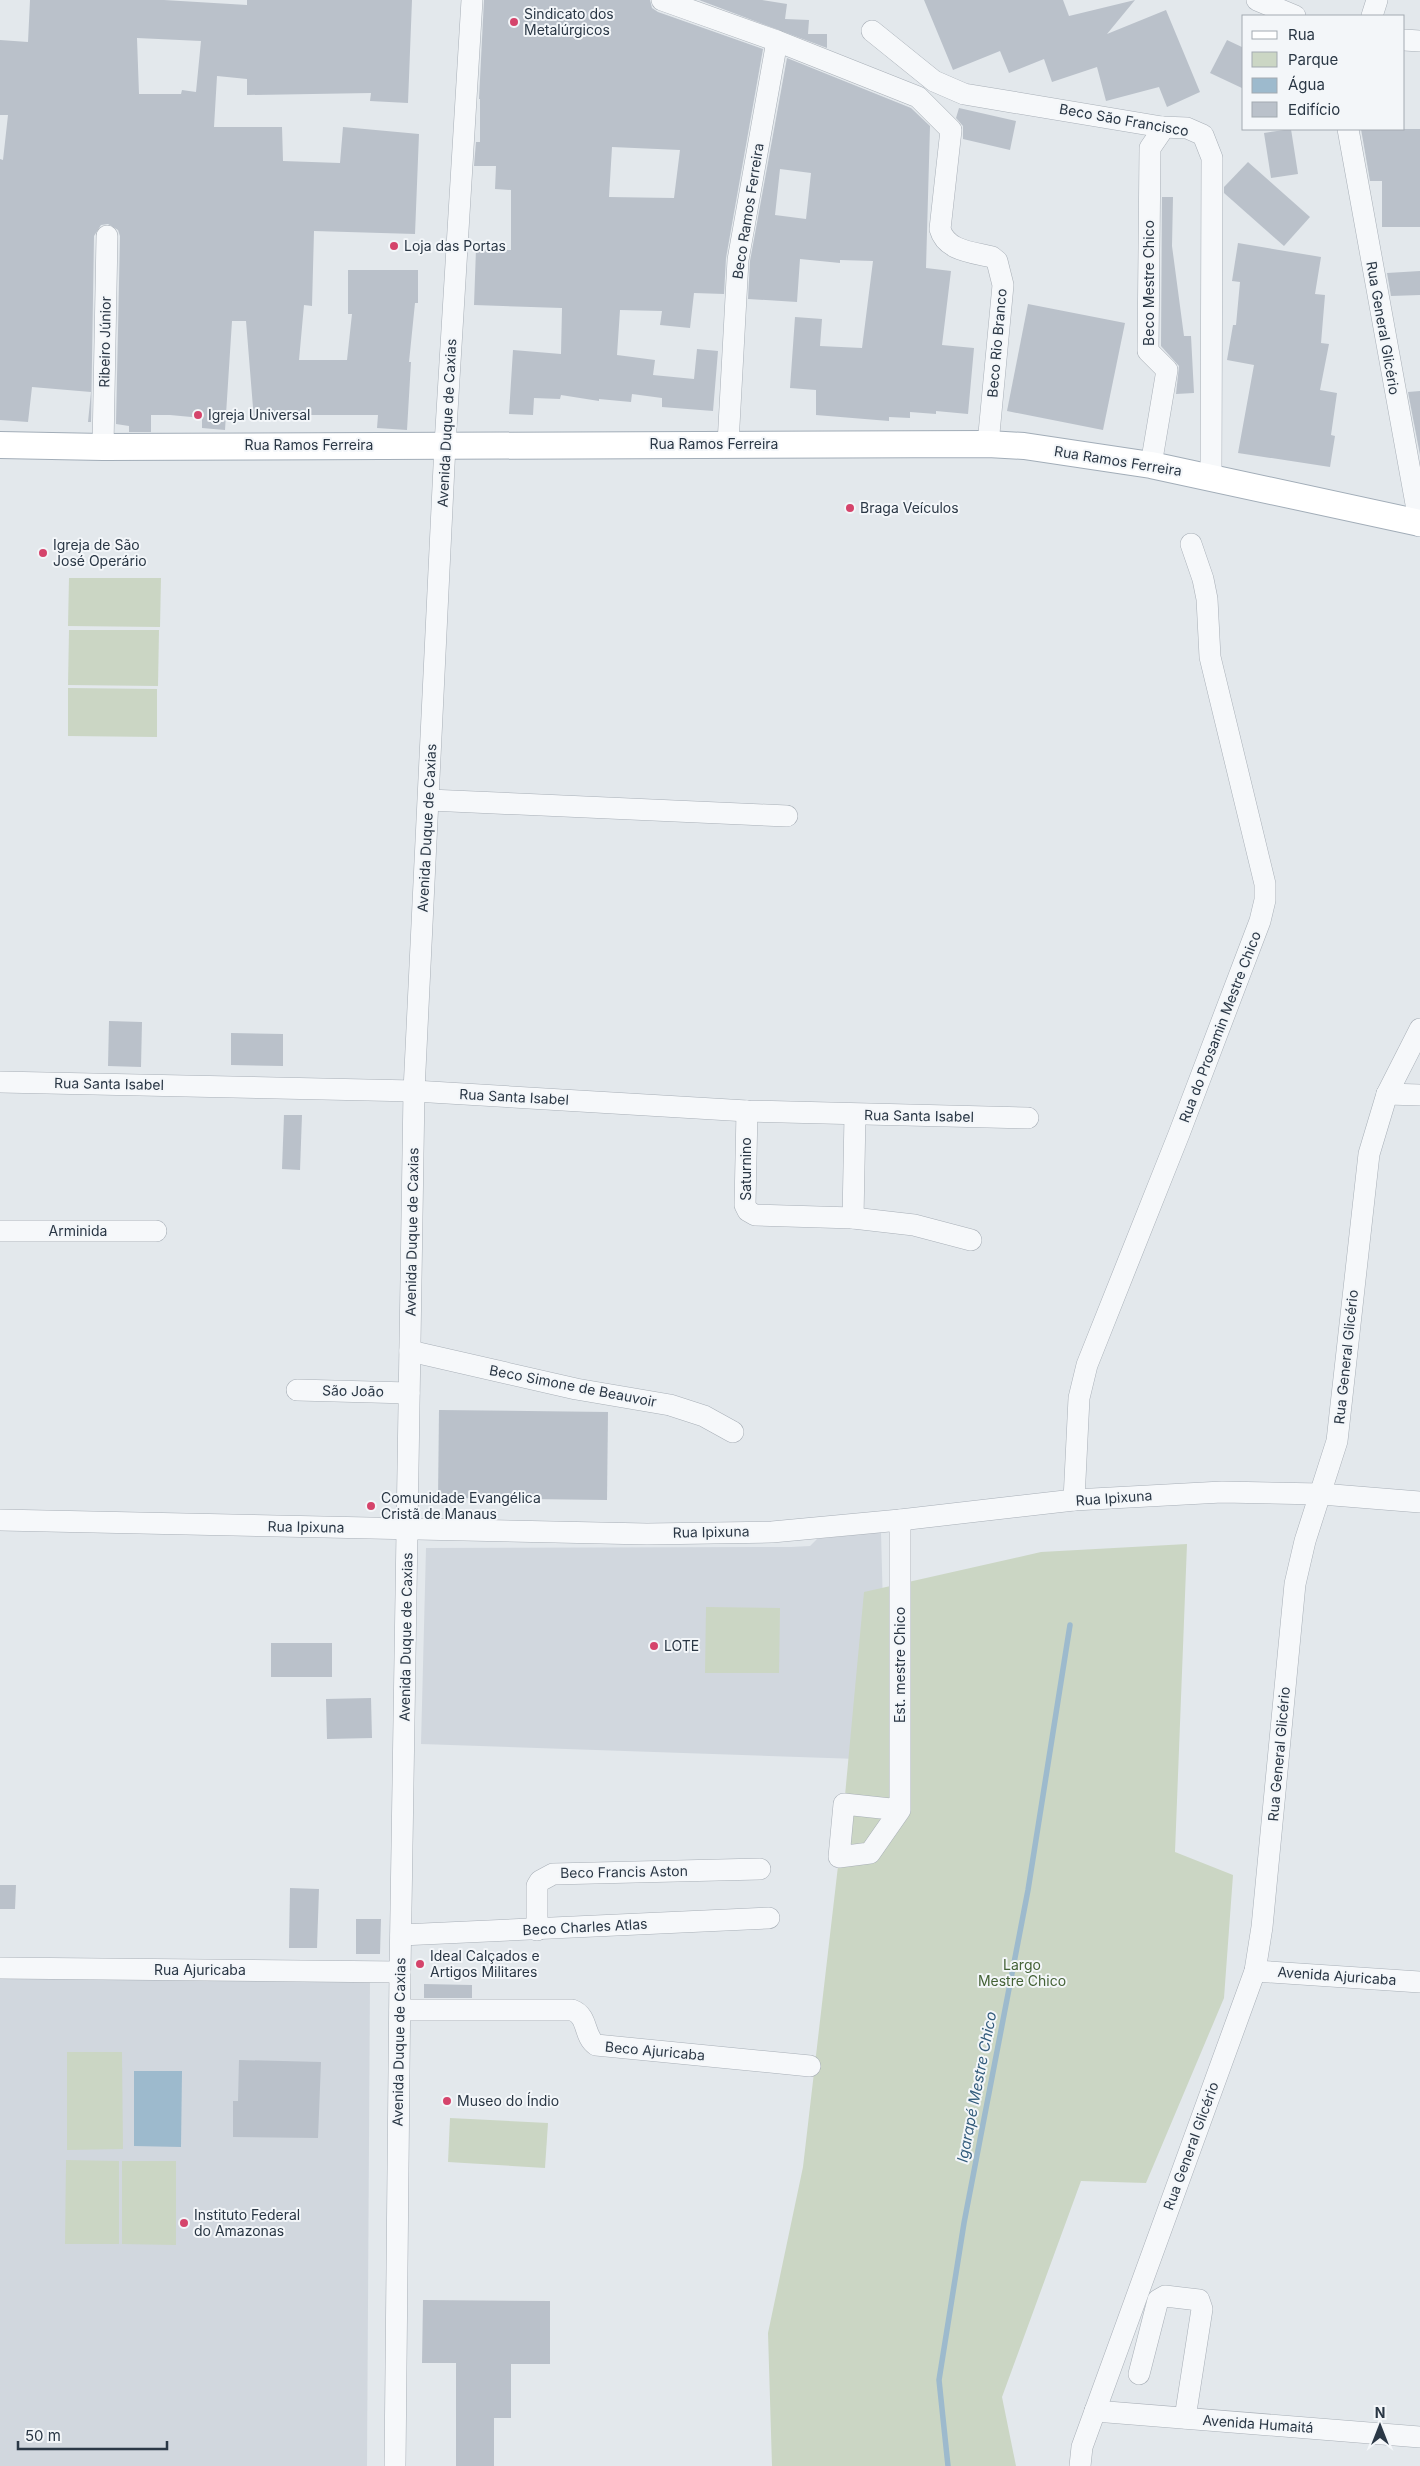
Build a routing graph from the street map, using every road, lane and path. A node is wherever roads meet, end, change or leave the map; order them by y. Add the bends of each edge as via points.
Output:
1 (472, 0) edge
2 (662, 0) edge
3 (1257, 0) edge
4 (1377, 0) edge
5 (1293, 15) edge
6 (1372, 15) edge
7 (872, 31) dead end
8 (1405, 40) edge
9 (777, 41) junction
10 (1420, 41) edge
11 (1162, 127) junction
12 (1348, 130) edge
13 (106, 236) dead end
14 (728, 444) junction
15 (988, 444) junction
16 (0, 445) edge
17 (445, 445) junction
18 (103, 447) junction
19 (1151, 465) junction
20 (1211, 478) junction
21 (1419, 524) edge
22 (1191, 544) dead end
23 (428, 800) junction
24 (787, 816) dead end
25 (1420, 1029) edge
26 (0, 1082) edge
27 (414, 1090) junction
28 (1387, 1094) junction
29 (1420, 1095) edge
30 (747, 1111) junction
31 (855, 1115) junction
32 (1028, 1118) dead end
33 (853, 1218) junction
34 (156, 1230) dead end
35 (0, 1232) edge
36 (971, 1240) dead end
37 (410, 1351) junction
38 (297, 1390) dead end
39 (409, 1392) junction
40 (733, 1432) dead end
41 (1322, 1494) junction
42 (1074, 1500) junction
43 (1420, 1502) edge
44 (0, 1520) edge
45 (900, 1520) junction
46 (408, 1530) junction
47 (900, 1810) dead end
48 (760, 1869) dead end
49 (769, 1918) dead end
50 (537, 1930) junction
51 (400, 1934) junction
52 (0, 1968) edge
53 (1254, 1971) junction
54 (400, 1972) junction
55 (1420, 1982) edge
56 (400, 2010) junction
57 (810, 2066) dead end
58 (1138, 2374) dead end
59 (1095, 2411) junction
60 (1185, 2418) junction
61 (1420, 2437) edge
62 (395, 2466) edge
63 (1080, 2466) edge

1 - 17 street, Avenida Duque de Caxias
2 - 9 street
3 - 5 street
4 - 6 street
7 - 11 street, Beco São Francisco via 934,81 964,94
8 - 10 street
9 - 14 street, Beco Ramos Ferreira via 738,260
9 - 15 street, Beco Rio Branco via 918,97 951,130 940,230 942,237 949,245 992,257 997,261 1003,285
11 - 19 street, Beco Mestre Chico via 1150,148 1148,352 1166,370
11 - 20 street, Beco São Francisco via 1187,128 1203,135 1212,158
12 - 21 street, Rua General Glicério
13 - 18 street, Ribeiro Júnior
14 - 15 main road, Rua Ramos Ferreira
14 - 17 main road, Rua Ramos Ferreira
15 - 19 main road, Rua Ramos Ferreira via 1024,446
16 - 18 main road, Rua Ramos Ferreira
17 - 18 main road, Rua Ramos Ferreira
17 - 23 street, Avenida Duque de Caxias
19 - 20 main road, Rua Ramos Ferreira
20 - 21 main road, Rua Ramos Ferreira
22 - 42 street, Rua do Prosamin Mestre Chico via 1204,579 1210,657 1265,884 1265,900 1260,921 1179,1134 1087,1365 1079,1398
23 - 24 street
23 - 27 street, Avenida Duque de Caxias
25 - 28 street, Rua General Glicério
26 - 27 street, Rua Santa Isabel
27 - 30 street, Rua Santa Isabel
27 - 37 street, Avenida Duque de Caxias
28 - 29 street
28 - 41 street, Rua General Glicério via 1369,1154 1337,1441
30 - 31 street, Rua Santa Isabel
30 - 33 street, Saturnino via 744,1195 748,1211 754,1215 776,1217
31 - 32 street, Rua Santa Isabel
31 - 33 street
33 - 36 street, Saturnino via 914,1225
34 - 35 street, Arminida
37 - 39 street, Avenida Duque de Caxias
37 - 40 street, Beco Simone de Beauvoir via 576,1389 670,1405 704,1416
38 - 39 street, São João
39 - 46 street, Avenida Duque de Caxias
41 - 42 street, Rua Ipixuna via 1222,1492
41 - 43 street, Rua Ipixuna
41 - 53 street, Rua General Glicério via 1305,1541 1295,1584 1262,1927
42 - 45 street, Rua Ipixuna
44 - 46 street, Rua Ipixuna
45 - 46 street, Rua Ipixuna via 762,1532 647,1534
45 - 47 street, Est. mestre Chico
46 - 51 street, Avenida Duque de Caxias
48 - 50 street, Beco Francis Aston via 553,1874 537,1886
49 - 50 street, Beco Charles Atlas
50 - 51 street, Beco Charles Atlas
51 - 54 street, Avenida Duque de Caxias
52 - 54 street, Rua Ajuricaba
53 - 55 street, Avenida Ajuricaba
53 - 59 street, Rua General Glicério
54 - 56 street, Avenida Duque de Caxias
56 - 57 street, Beco Ajuricaba via 572,2010 582,2017 591,2042 596,2045
56 - 62 street, Avenida Duque de Caxias
58 - 60 street via 1158,2300 1165,2296 1199,2300 1202,2309
59 - 60 street, Avenida Humaitá
59 - 63 street, Rua General Glicério via 1082,2447
60 - 61 street, Avenida Humaitá

